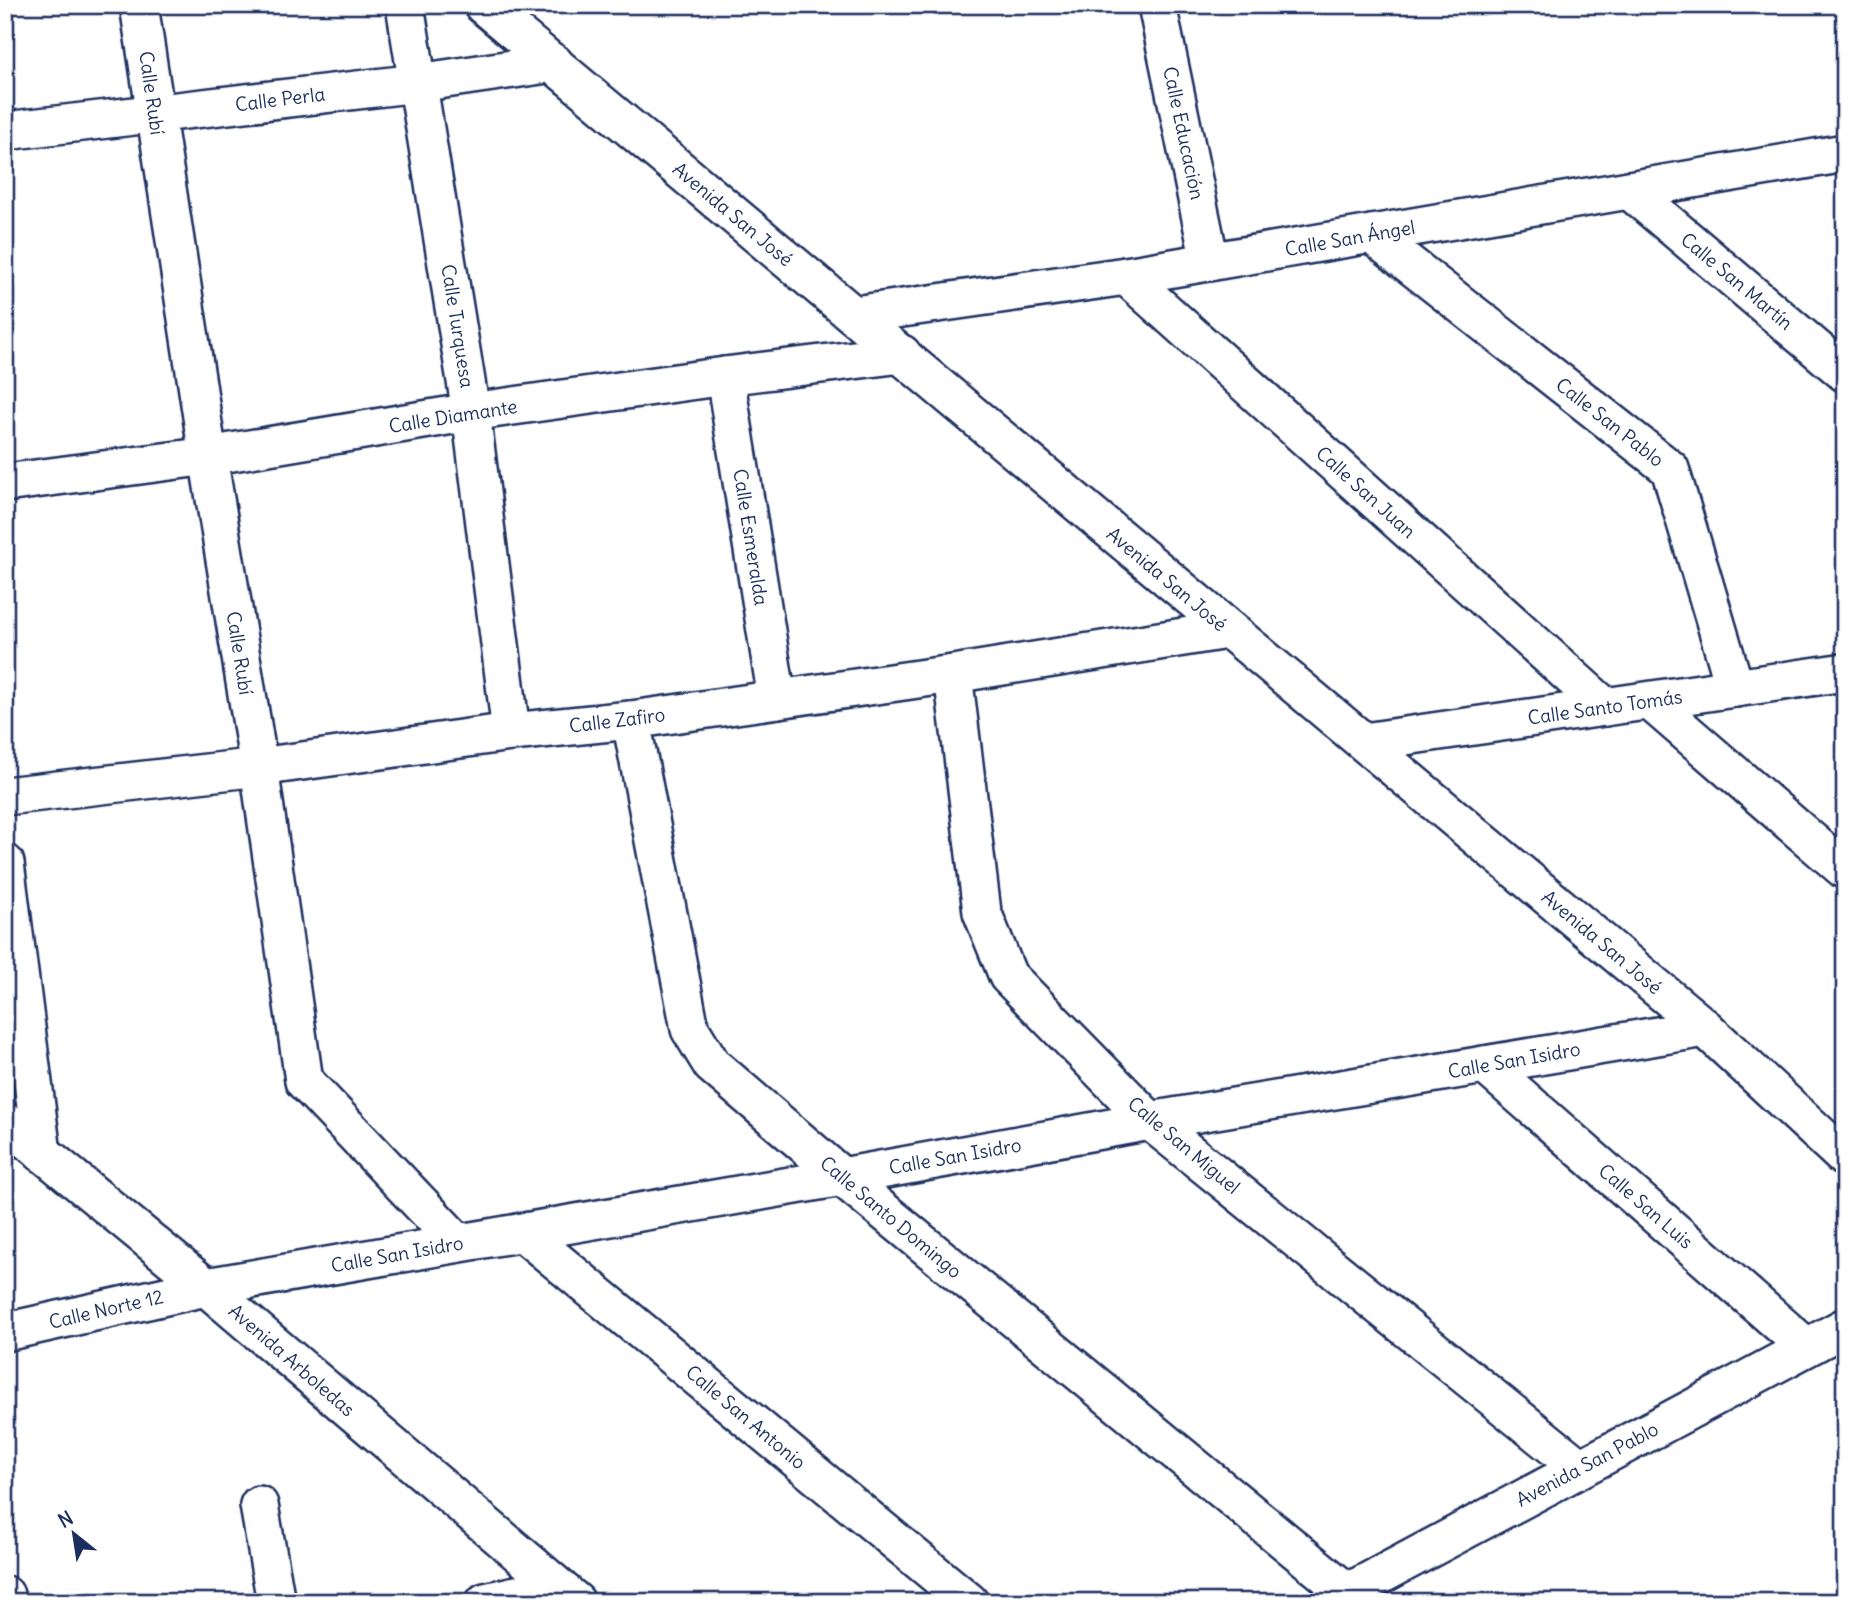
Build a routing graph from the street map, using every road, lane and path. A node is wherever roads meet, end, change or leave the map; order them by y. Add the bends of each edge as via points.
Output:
1 (139, 5) edge
2 (405, 5) edge
3 (483, 5) edge
4 (1157, 5) edge
5 (554, 63) junction
6 (418, 83) junction
7 (155, 114) junction
8 (5, 131) edge
9 (1845, 153) edge
10 (1629, 190) junction
11 (1371, 234) junction
12 (1210, 261) junction
13 (1126, 276) junction
14 (854, 315) junction
15 (902, 354) junction
16 (1845, 373) edge
17 (724, 376) junction
18 (471, 412) junction
19 (208, 456) junction
20 (5, 483) edge
21 (1227, 630) junction
22 (1845, 672) edge
23 (953, 674) junction
24 (1735, 688) junction
25 (777, 699) junction
26 (1650, 701) junction
27 (1605, 707) junction
28 (631, 720) junction
29 (511, 732) junction
30 (1364, 742) junction
31 (259, 766) junction
32 (5, 796) edge
33 (5, 863) edge
34 (1845, 870) edge
35 (1705, 1028) junction
36 (1485, 1065) junction
37 (1150, 1121) junction
38 (5, 1122) edge
39 (42, 1153) junction
40 (1845, 1158) edge
41 (842, 1177) junction
42 (522, 1232) junction
43 (458, 1243) junction
44 (206, 1287) junction
45 (1845, 1327) edge
46 (5, 1332) edge
47 (1806, 1347) junction
48 (1580, 1468) junction
49 (259, 1505) dead end
50 (566, 1594) edge
51 (5, 1595) edge
52 (1339, 1597) edge
53 (6, 1602) edge
54 (275, 1602) edge
55 (485, 1602) edge
56 (969, 1602) edge

1 - 7 street, Calle Rubí
2 - 6 street, Calle Turquesa
3 - 5 street, Avenida San José
4 - 12 street, Calle Educación
5 - 6 street, Calle Perla
5 - 14 street, Avenida San José
6 - 7 street, Calle Perla
6 - 18 street, Calle Turquesa
7 - 8 street, Calle Perla
7 - 19 street, Calle Rubí
9 - 10 street, Calle San Ángel
10 - 11 street, Calle San Ángel
10 - 16 street, Calle San Martín
11 - 12 street, Calle San Ángel
11 - 24 street, Calle San Pablo via 1670,469
12 - 13 street, Calle San Ángel
13 - 14 street, Calle San Ángel
13 - 27 street, Calle San Juan
14 - 15 street, Avenida San José
15 - 17 street, Calle Diamante
15 - 21 street, Avenida San José
17 - 18 street, Calle Diamante
17 - 25 street, Calle Esmeralda
18 - 19 street, Calle Diamante
18 - 29 street, Calle Turquesa
19 - 20 street, Calle Diamante
19 - 31 street, Calle Rubí
21 - 23 street, Calle Zafiro
21 - 30 street, Avenida San José
22 - 24 street, Calle Santo Tomás
23 - 25 street, Calle Zafiro
23 - 37 street, Calle San Miguel via 982,912 1008,976
24 - 26 street, Calle Santo Tomás
25 - 28 street, Calle Zafiro
26 - 27 street, Calle Santo Tomás
26 - 34 street
27 - 30 street, Calle Santo Tomás
28 - 29 street, Calle Zafiro
28 - 41 street, Calle Santo Domingo via 690,1029 712,1065
29 - 31 street, Calle Zafiro
30 - 35 street, Avenida San José
31 - 32 street, Calle Zafiro
31 - 43 street, Calle Rubí via 304,1081
33 - 39 street
35 - 36 street, Calle San Isidro
35 - 40 street, Avenida San José
36 - 37 street, Calle San Isidro
36 - 47 street, Calle San Luis
37 - 41 street, Calle San Isidro
37 - 48 street, Calle San Miguel
38 - 39 street, Avenida Arboledas
39 - 44 street, Avenida Arboledas
41 - 42 street, Calle San Isidro
41 - 52 street, Calle Santo Domingo
42 - 43 street, Calle San Isidro
42 - 56 street, Calle San Antonio
43 - 44 street, Calle San Isidro
44 - 46 street, Calle Norte 12
44 - 50 street, Avenida Arboledas
45 - 47 street, Avenida San Pablo
47 - 48 street, Avenida San Pablo
48 - 52 street, Avenida San Pablo
49 - 54 street
50 - 55 street
51 - 53 street

